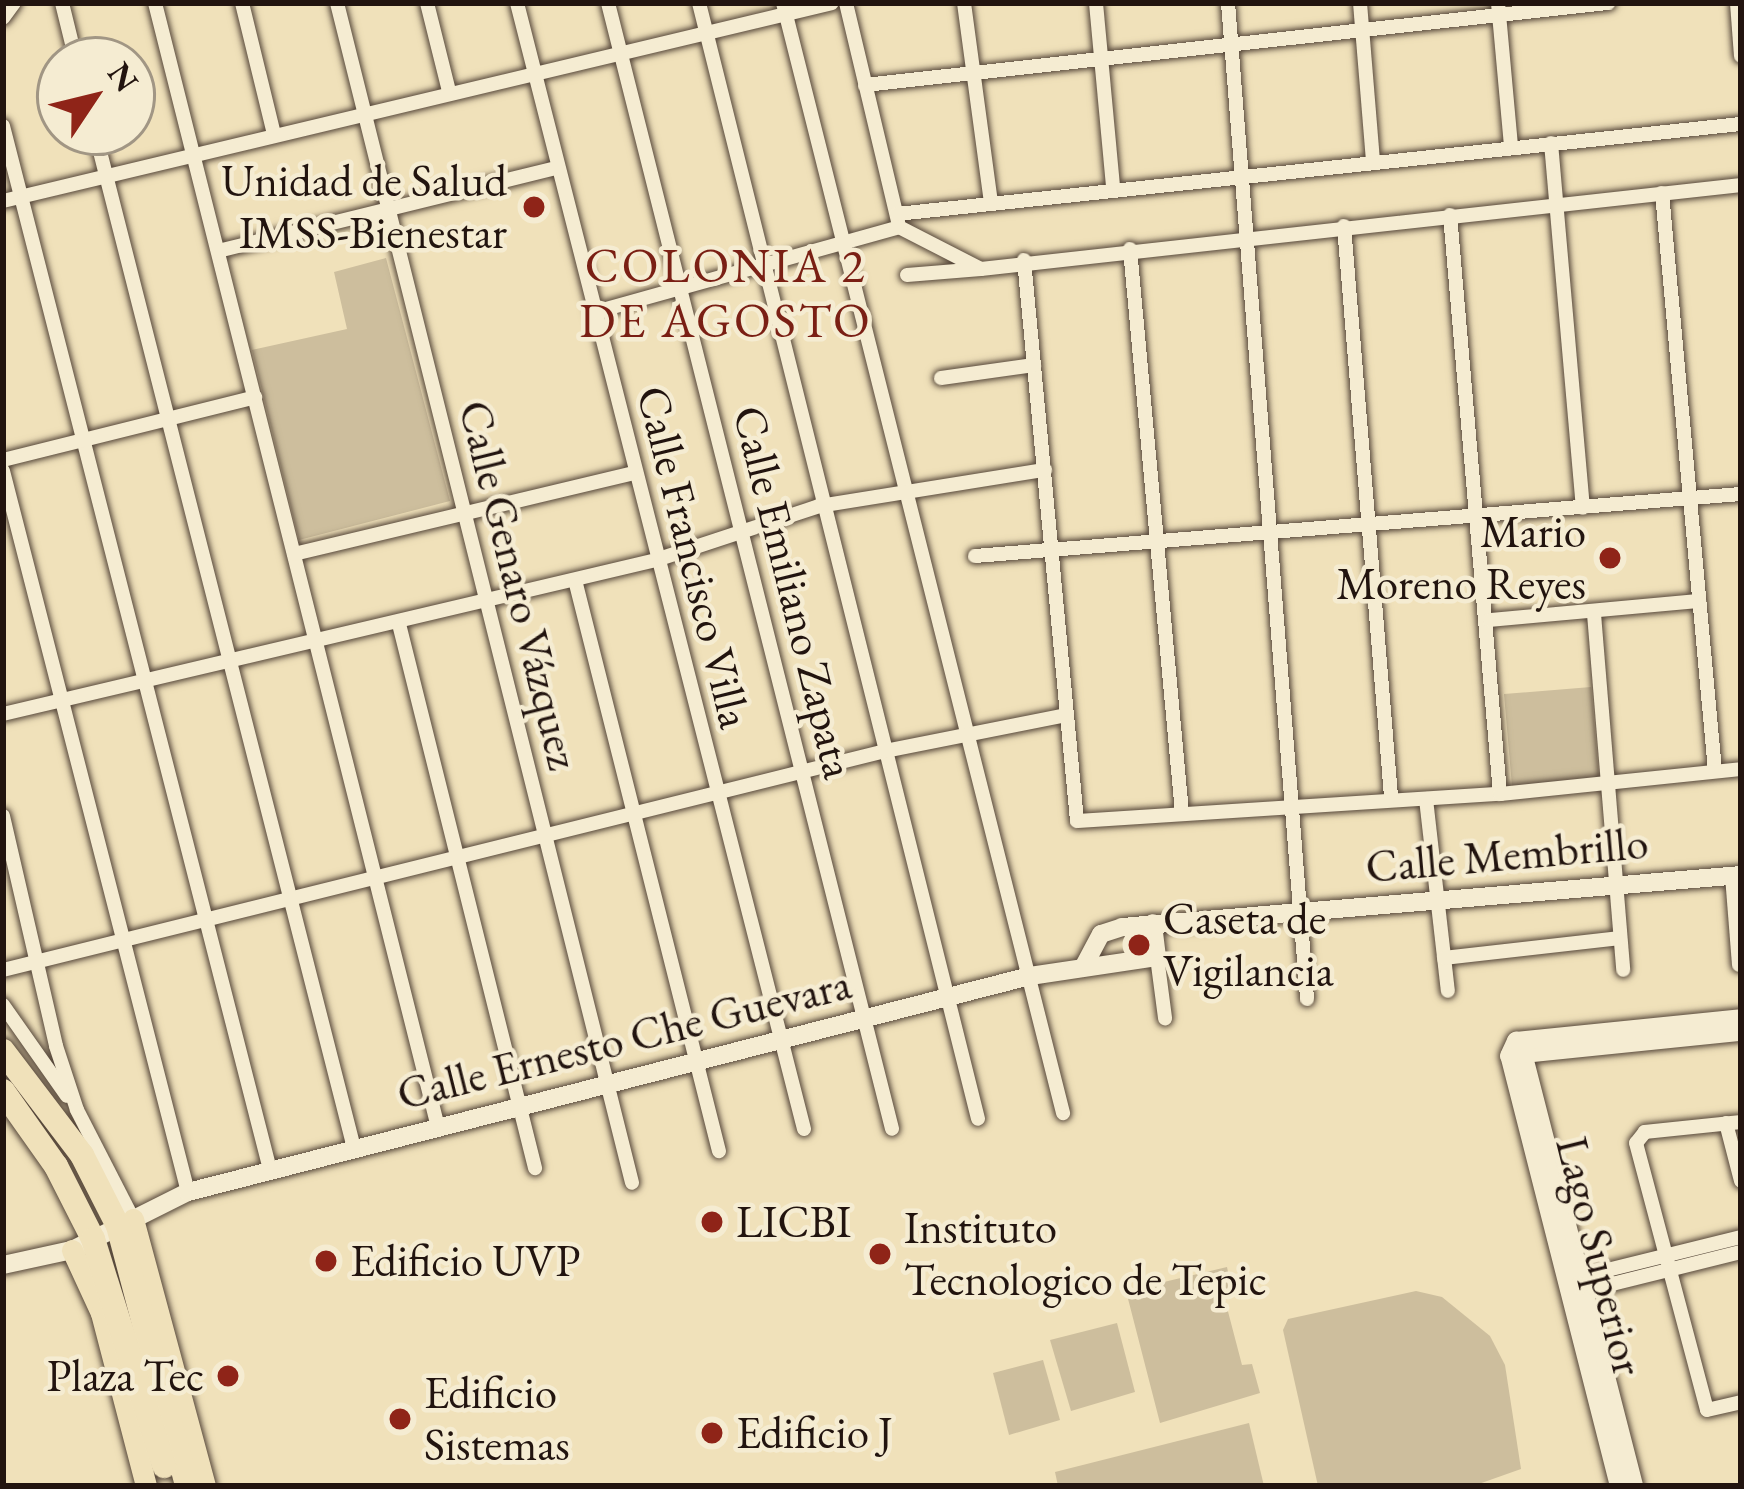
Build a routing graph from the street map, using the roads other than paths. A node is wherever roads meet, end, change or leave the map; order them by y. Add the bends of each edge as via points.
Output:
1 (14, 3) edge
2 (62, 3) edge
3 (155, 3) edge
4 (242, 3) edge
5 (337, 3) edge
6 (427, 3) edge
7 (517, 3) edge
8 (608, 3) edge
9 (699, 3) edge
10 (832, 3) edge
11 (846, 3) edge
12 (964, 3) edge
13 (1096, 3) edge
14 (1228, 3) edge
15 (1360, 3) edge
16 (1608, 3) edge
17 (1737, 3) edge
18 (785, 9) edge
19 (1498, 9) edge
20 (3, 18) edge
21 (1362, 28) junction
22 (70, 36) edge
23 (708, 37) junction
24 (1232, 50) junction
25 (621, 56) junction
26 (1741, 56) edge
27 (1102, 62) junction
28 (973, 77) junction
29 (535, 78) junction
30 (865, 85) junction
31 (449, 91) junction
32 (364, 112) junction
33 (1741, 124) edge
34 (3, 126) edge
35 (274, 134) junction
36 (1551, 143) junction
37 (1510, 147) junction
38 (194, 154) junction
39 (101, 156) edge
40 (1373, 160) junction
41 (556, 168) junction
42 (1244, 173) junction
43 (106, 176) junction
44 (1741, 184) edge
45 (1113, 186) junction
46 (1662, 193) junction
47 (21, 197) junction
48 (3, 201) edge
49 (991, 202) junction
50 (1557, 204) junction
51 (389, 208) junction
52 (1450, 215) junction
53 (898, 220) junction
54 (1344, 226) junction
55 (1242, 237) junction
56 (844, 247) junction
57 (1130, 249) junction
58 (218, 251) junction
59 (1024, 260) junction
60 (985, 267) junction
61 (760, 270) junction
62 (907, 275) dead end
63 (681, 291) junction
64 (595, 312) junction
65 (1034, 365) junction
66 (941, 378) dead end
67 (255, 398) junction
68 (169, 417) junction
69 (84, 440) junction
70 (3, 460) edge
71 (1045, 470) junction
72 (3, 471) edge
73 (633, 473) junction
74 (905, 488) junction
75 (1741, 494) edge
76 (1690, 499) junction
77 (820, 506) junction
78 (1583, 508) junction
79 (463, 510) junction
80 (1480, 516) junction
81 (1371, 525) junction
82 (1265, 534) junction
83 (745, 536) junction
84 (1156, 543) junction
85 (1051, 552) junction
86 (294, 554) junction
87 (975, 556) dead end
88 (656, 560) junction
89 (574, 580) junction
90 (1699, 601) junction
91 (486, 603) junction
92 (1594, 614) junction
93 (1490, 620) junction
94 (399, 625) junction
95 (315, 642) junction
96 (231, 658) junction
97 (145, 678) junction
98 (62, 699) junction
99 (3, 714) edge
100 (1066, 715) junction
101 (967, 731) junction
102 (885, 751) junction
103 (1741, 769) edge
104 (1714, 771) junction
105 (802, 772) junction
106 (1607, 785) junction
107 (718, 794) junction
108 (1500, 794) junction
109 (1391, 796) junction
110 (1426, 799) junction
111 (1287, 804) junction
112 (1182, 813) junction
113 (3, 816) edge
114 (632, 816) junction
115 (544, 838) junction
116 (458, 861) junction
117 (1736, 876) edge
118 (374, 880) junction
119 (1613, 886) junction
120 (1438, 900) junction
121 (289, 901) junction
122 (1298, 911) junction
123 (206, 923) junction
124 (1154, 923) junction
125 (1620, 938) junction
126 (121, 943) junction
127 (1157, 956) junction
128 (1444, 958) junction
129 (34, 962) junction
130 (1084, 964) junction
131 (1739, 965) edge
132 (3, 970) edge
133 (1623, 970) dead end
134 (1030, 976) junction
135 (1448, 991) dead end
136 (948, 997) junction
137 (1307, 999) dead end
138 (3, 1005) edge
139 (865, 1018) junction
140 (1165, 1018) dead end
141 (1741, 1018) edge
142 (1741, 1032) edge
143 (779, 1038) junction
144 (3, 1051) edge
145 (1515, 1052) junction
146 (695, 1059) junction
147 (607, 1082) junction
148 (3, 1091) edge
149 (519, 1104) junction
150 (77, 1110) junction
151 (1063, 1113) dead end
152 (978, 1119) dead end
153 (1733, 1122) edge
154 (438, 1127) junction
155 (804, 1129) dead end
156 (892, 1130) dead end
157 (354, 1148) junction
158 (719, 1151) dead end
159 (536, 1168) dead end
160 (270, 1170) junction
161 (1741, 1181) edge
162 (632, 1184) dead end
163 (188, 1192) junction
164 (126, 1222) junction
165 (1741, 1237) edge
166 (83, 1245) junction
167 (1741, 1252) edge
168 (1668, 1262) junction
169 (3, 1264) edge
170 (1574, 1286) junction
171 (1741, 1402) edge
172 (146, 1486) edge
173 (170, 1486) edge
174 (187, 1486) edge
175 (205, 1486) edge
176 (1619, 1486) edge
177 (1634, 1486) edge

1 - 20 street
2 - 22 street
3 - 38 street
4 - 35 street
5 - 32 street, Calle Genaro Vázquez
6 - 31 street
7 - 29 street, Calle Francisco Villa
8 - 25 street, Calle Emiliano Zapata
9 - 23 street
10 - 18 street
11 - 30 street
12 - 28 street
13 - 27 street
14 - 24 street
15 - 21 street
16 - 19 street
17 - 26 street
18 - 23 street
18 - 56 street
19 - 21 street
19 - 37 street
21 - 24 street
21 - 40 street
23 - 25 street
23 - 61 street
24 - 27 street
24 - 42 street
25 - 29 street
25 - 63 street, Calle Emiliano Zapata
27 - 28 street
27 - 45 street
28 - 30 street
28 - 49 street
29 - 31 street
29 - 41 street, Calle Francisco Villa
30 - 53 street
31 - 32 street
32 - 35 street
32 - 51 street, Calle Genaro Vázquez
33 - 36 street
34 - 47 street
35 - 38 street
36 - 37 street
36 - 50 street
37 - 40 street
38 - 43 street
38 - 58 street
39 - 43 street
40 - 42 street
41 - 51 street
41 - 64 street, Calle Francisco Villa
42 - 45 street
42 - 55 street
43 - 47 street
43 - 68 street
44 - 46 street
45 - 49 street
46 - 50 street
46 - 76 street
47 - 48 street
47 - 69 street
49 - 53 street
50 - 52 street
50 - 78 street
51 - 58 street
51 - 79 street, Calle Genaro Vázquez
52 - 54 street
52 - 80 street
53 - 56 street
53 - 60 street
54 - 55 street
54 - 81 street
55 - 57 street
55 - 82 street
56 - 61 street
56 - 74 street
57 - 59 street
57 - 84 street
58 - 67 street
59 - 60 street
59 - 65 street
60 - 62 street
61 - 63 street
61 - 77 street
63 - 64 street
63 - 83 street, Calle Emiliano Zapata
64 - 73 street, Calle Francisco Villa
65 - 66 street
65 - 71 street
67 - 68 street
67 - 86 street
68 - 69 street
68 - 96 street
69 - 70 street
69 - 97 street
71 - 74 street
71 - 85 street
72 - 98 street
73 - 79 street
73 - 88 street, Calle Francisco Villa
74 - 77 street
74 - 101 street
75 - 76 street
76 - 78 street
76 - 90 street
77 - 83 street
77 - 102 street
78 - 80 street
79 - 86 street
79 - 91 street, Calle Genaro Vázquez
80 - 81 street
80 - 93 street
81 - 82 street
81 - 109 street
82 - 84 street
82 - 111 street
83 - 88 street
83 - 105 street, Calle Emiliano Zapata
84 - 85 street
84 - 112 street
85 - 87 street
85 - 100 street
86 - 95 street
88 - 89 street
88 - 107 street, Calle Francisco Villa
89 - 91 street
89 - 114 street
90 - 92 street
90 - 104 street
91 - 94 street
91 - 115 street, Calle Genaro Vázquez
92 - 93 street
92 - 106 street
93 - 108 street
94 - 95 street
94 - 116 street
95 - 96 street
95 - 118 street
96 - 97 street
96 - 121 street
97 - 98 street
97 - 123 street
98 - 99 street
98 - 126 street
100 - 101 street
100 - 112 street via 1077,821
101 - 102 street
101 - 134 street
102 - 105 street
102 - 136 street
103 - 104 street
104 - 106 street
105 - 107 street
105 - 139 street, Calle Emiliano Zapata
106 - 108 street
106 - 119 street
107 - 114 street
107 - 143 street, Calle Francisco Villa
108 - 110 street
109 - 110 street
109 - 111 street
110 - 120 street
111 - 112 street
111 - 122 street
113 - 129 street
114 - 115 street
114 - 146 street
115 - 116 street
115 - 147 street, Calle Genaro Vázquez
116 - 118 street
116 - 149 street
117 - 119 street, Calle Membrillo
117 - 131 street
118 - 121 street
118 - 154 street
119 - 120 street, Calle Membrillo
119 - 125 street
120 - 122 street, Calle Membrillo
120 - 128 street
121 - 123 street
121 - 157 street
122 - 124 street, Calle Membrillo
122 - 137 street
123 - 126 street
123 - 160 street
124 - 127 street
124 - 130 street, Calle Membrillo via 1100,934
125 - 128 street
125 - 133 street
126 - 129 street
126 - 163 street
127 - 130 street, Calle Ernesto Che Guevara
127 - 140 street
128 - 135 street
129 - 132 street
129 - 150 street
130 - 134 street, Calle Ernesto Che Guevara
134 - 136 street, Calle Ernesto Che Guevara
134 - 151 street
136 - 139 street, Calle Ernesto Che Guevara
136 - 152 street
138 - 150 street
139 - 143 street, Calle Ernesto Che Guevara
139 - 156 street, Calle Emiliano Zapata
141 - 145 street
142 - 145 street
143 - 146 street, Calle Ernesto Che Guevara
143 - 155 street, Calle Francisco Villa
144 - 164 highway
145 - 170 street, Lago Superior
146 - 147 street, Calle Ernesto Che Guevara
146 - 158 street
147 - 149 street, Calle Ernesto Che Guevara
147 - 162 street, Calle Genaro Vázquez
148 - 166 highway via 75,1201
149 - 154 street, Calle Ernesto Che Guevara
149 - 159 street
150 - 164 street
153 - 161 street
153 - 168 street via 1638,1135
154 - 157 street, Calle Ernesto Che Guevara
157 - 160 street, Calle Ernesto Che Guevara
160 - 163 street, Calle Ernesto Che Guevara
163 - 164 street, Calle Ernesto Che Guevara
164 - 166 street, Calle Ernesto Che Guevara
164 - 174 highway
164 - 175 main road
165 - 168 street
166 - 169 street, Calle Ernesto Che Guevara
166 - 172 main road
166 - 173 highway
167 - 168 street
168 - 170 street
168 - 171 street via 1707,1410
170 - 176 street, Lago Superior
170 - 177 street, Lago Superior

